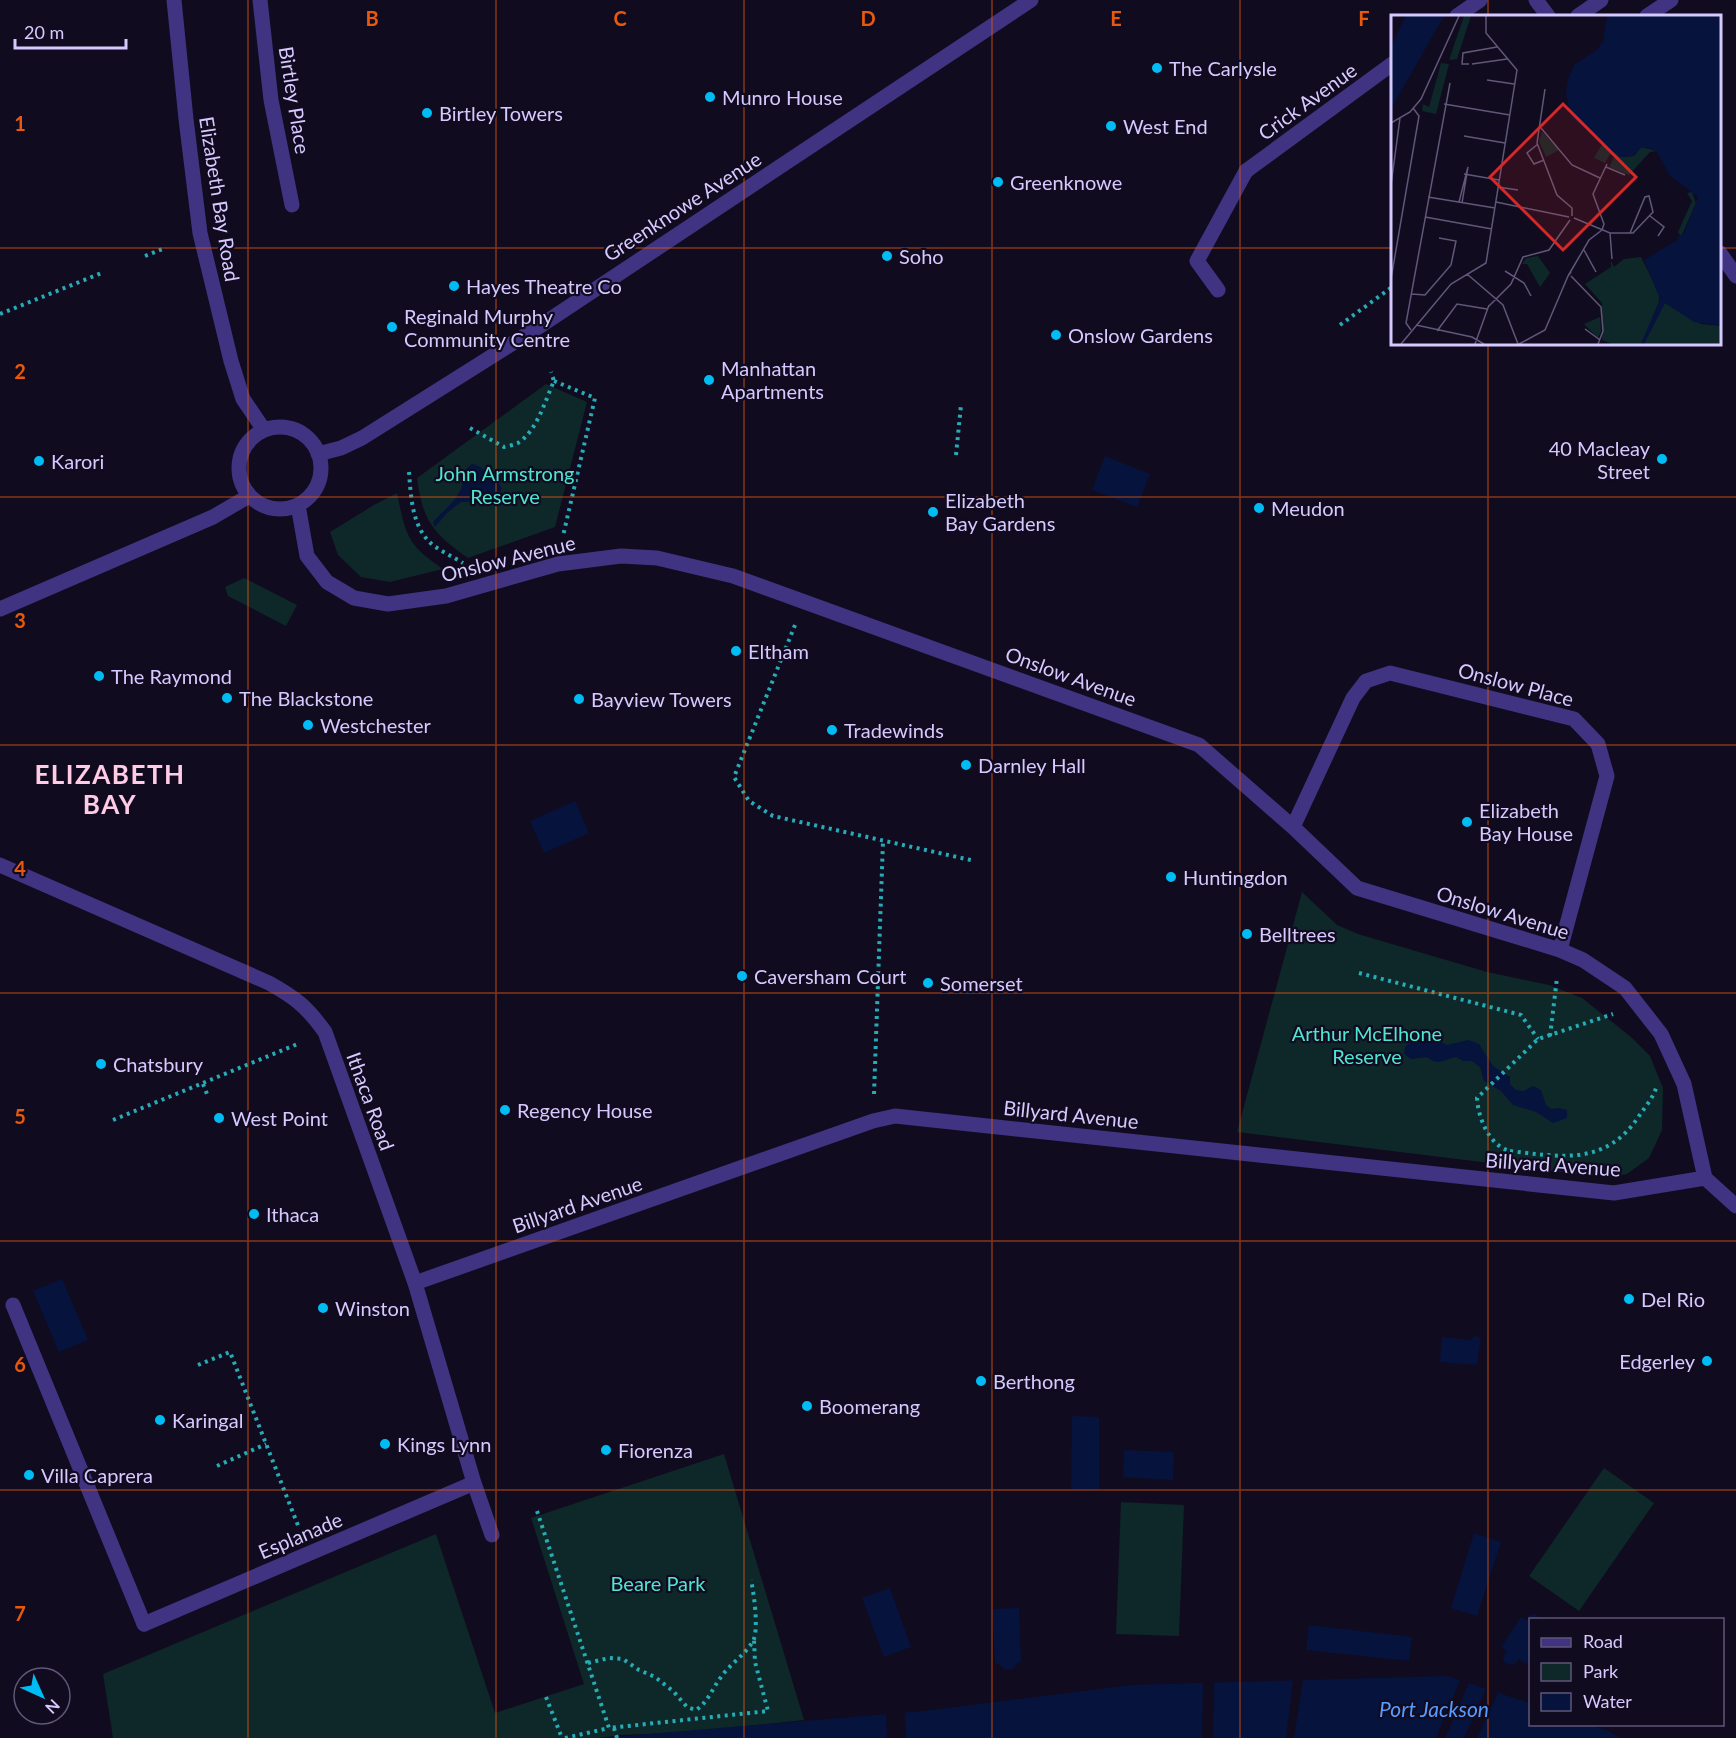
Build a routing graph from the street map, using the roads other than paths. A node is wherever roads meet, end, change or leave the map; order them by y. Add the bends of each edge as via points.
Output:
1 (174, 0) edge
2 (260, 0) edge
3 (1031, 0) edge
4 (1480, 0) edge
5 (1536, 0) edge
6 (1601, 0) edge
7 (1671, 0) edge
8 (1458, 15) edge
9 (1547, 15) edge
10 (1579, 15) edge
11 (1648, 15) edge
12 (1391, 65) edge
13 (292, 205) dead end
14 (1721, 256) edge
15 (1736, 276) edge
16 (1218, 290) dead end
17 (264, 430) junction
18 (318, 454) junction
19 (249, 496) junction
20 (298, 505) junction
21 (0, 609) edge
22 (1293, 827) junction
23 (0, 865) edge
24 (1560, 950) junction
25 (1705, 1178) junction
26 (1736, 1206) edge
27 (415, 1283) junction
28 (13, 1305) dead end
29 (474, 1483) junction
30 (492, 1535) dead end

1 - 17 street, Elizabeth Bay Road via 200,233 243,399
2 - 13 street, Birtley Place via 271,100
3 - 18 street, Greenknowe Avenue via 537,328 362,438
4 - 8 street
5 - 9 street
6 - 10 street
7 - 11 street
12 - 16 street, Crick Avenue via 1246,171 1197,261
14 - 15 street
17 - 18 street via 290,428 312,442
17 - 19 street via 252,437 240,459 242,485
18 - 20 street via 318,483
19 - 20 street via 272,508
19 - 21 street via 213,517
20 - 22 street, Onslow Avenue via 307,556 327,582 354,598 388,604 446,596 558,564 621,556 657,558 733,576 1199,745
22 - 24 street, Onslow Avenue via 1357,888
22 - 24 street, Onslow Place via 1353,698 1366,681 1390,673 1574,719 1598,744 1607,776
23 - 27 street, Ithaca Road via 269,983 294,996 310,1012 325,1032
24 - 25 street, Onslow Avenue via 1584,960 1624,988 1661,1034 1684,1084
25 - 26 street
25 - 27 street, Billyard Avenue via 1614,1194 895,1116
27 - 29 street, Ithaca Road
28 - 29 street, Esplanade via 144,1624
29 - 30 street, Ithaca Road

